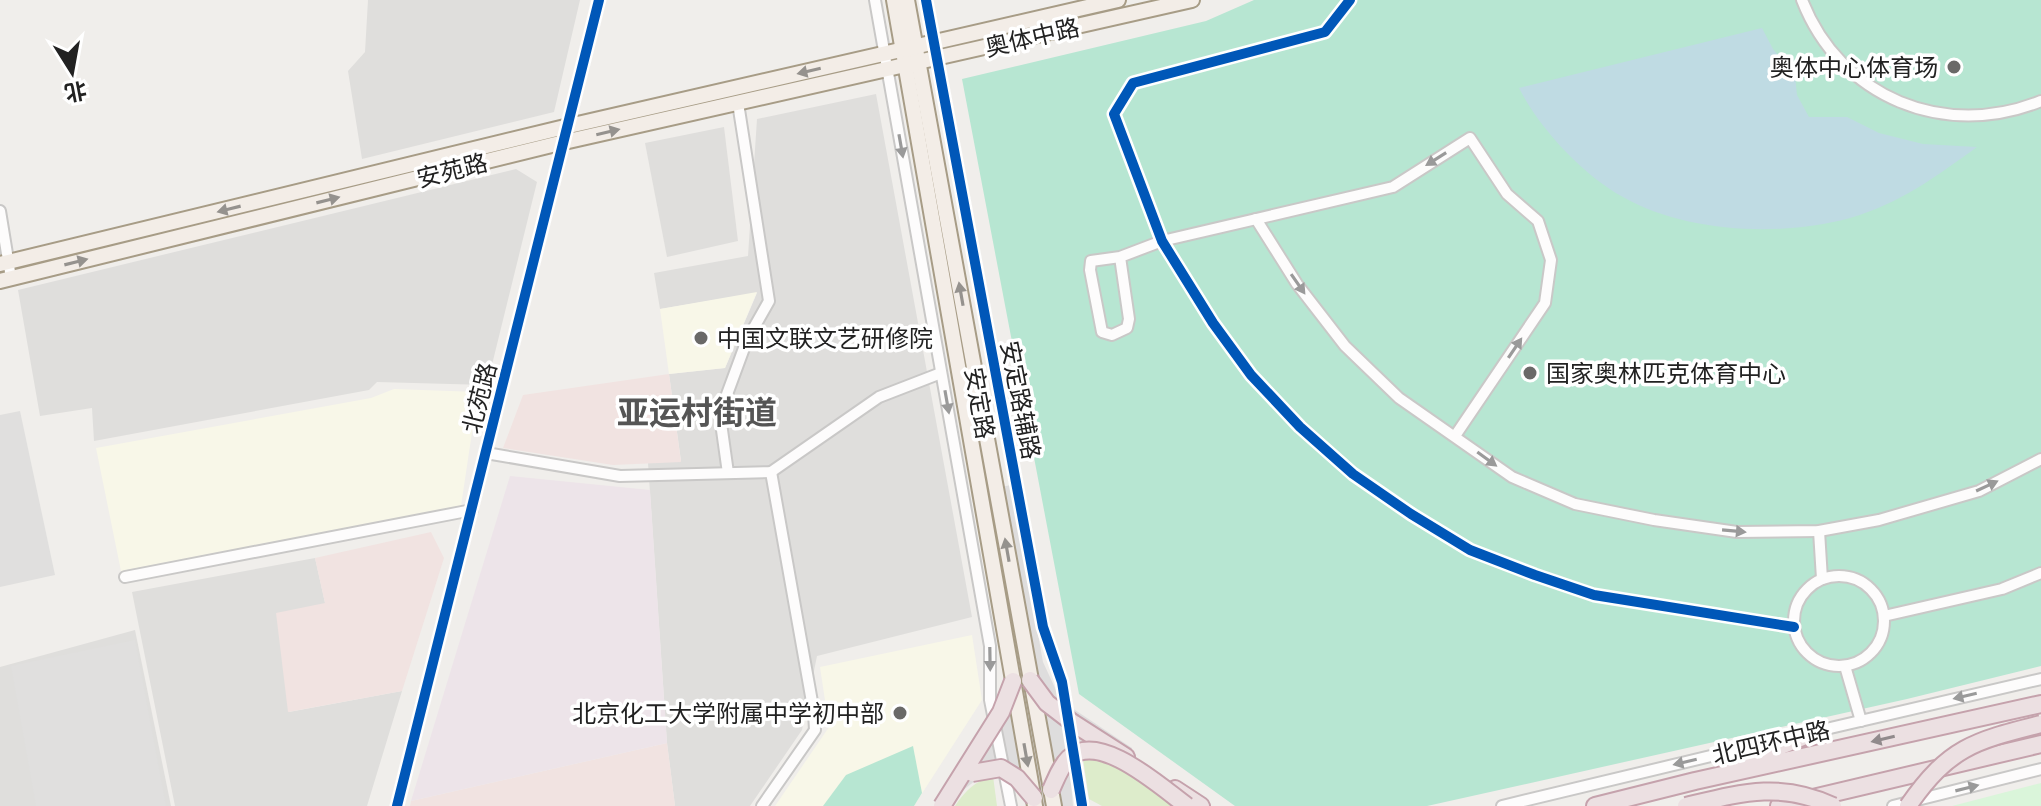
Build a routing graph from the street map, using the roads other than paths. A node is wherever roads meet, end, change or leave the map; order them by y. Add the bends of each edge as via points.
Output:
1 (599, 0) edge
2 (875, 0) edge
3 (894, 0) edge
4 (907, 0) edge
5 (926, 0) edge
6 (1118, 0) edge
7 (1192, 0) edge
8 (1350, 0) edge
9 (1802, 0) edge
10 (934, 41) junction
11 (909, 47) junction
12 (885, 53) junction
13 (937, 59) junction
14 (912, 64) junction
15 (887, 70) junction
16 (2041, 101) edge
17 (738, 103) junction
18 (569, 126) junction
19 (564, 142) junction
20 (0, 211) edge
21 (1256, 219) junction
22 (1162, 241) junction
23 (1120, 257) junction
24 (4, 263) edge
25 (6, 280) edge
26 (941, 373) junction
27 (1455, 436) junction
28 (486, 453) junction
29 (2041, 459) edge
30 (771, 472) junction
31 (728, 473) junction
32 (472, 510) junction
33 (1819, 531) junction
34 (2041, 573) edge
35 (125, 577) dead end
36 (1822, 579) junction
37 (1884, 616) junction
38 (1794, 627) junction
39 (1845, 666) junction
40 (2041, 679) edge
41 (1030, 680) junction
42 (1013, 681) junction
43 (2041, 704) edge
44 (1861, 721) junction
45 (2041, 724) edge
46 (1817, 731) junction
47 (2041, 744) edge
48 (2041, 769) edge
49 (1695, 781) junction
50 (1052, 798) edge
51 (1034, 802) edge
52 (1914, 804) edge
53 (397, 806) edge
54 (762, 806) edge
55 (942, 806) edge
56 (951, 806) edge
57 (1011, 806) edge
58 (1082, 806) edge
59 (1187, 806) edge
60 (1201, 806) edge
61 (1502, 806) edge
62 (1595, 806) edge
63 (1686, 806) edge
64 (1779, 806) edge
65 (1833, 806) edge
66 (1893, 806) edge

1 - 18 street, 北苑路
2 - 12 street
3 - 11 main road, 安定路
4 - 11 main road, 安定路
5 - 10 street, 安定路辅路
6 - 10 main road, 奥体中路
7 - 13 main road, 奥体中路
8 - 22 street via 1325,32 1133,83 1114,114
9 - 16 street via 1838,59 1898,102 1971,116
10 - 11 main road, 奥体中路
10 - 13 street, 安定路辅路
11 - 12 main road, 安苑路
11 - 14 main road, 安定路
12 - 15 street
12 -> 18 main road, 安苑路
13 - 14 main road, 奥体中路
13 - 58 street, 安定路辅路 via 1043,627 1062,682
14 - 15 main road, 安苑路
41 -> 14 main road, 安定路
14 - 42 main road, 安定路
15 - 17 main road, 安苑路
15 -> 26 street
19 -> 17 main road, 安苑路
17 - 31 street via 769,301 747,340 726,397 721,423
18 - 19 street, 北苑路
18 -> 24 main road, 安苑路
25 -> 19 main road, 安苑路
19 - 28 street, 北苑路
20 - 24 street
21 - 22 street
21 -> 27 street via 1345,346 1399,398
27 -> 21 street via 1545,303 1551,260 1538,221 1507,194 1470,138 1393,187
22 - 23 street
22 - 38 street via 1251,375 1353,474 1411,514 1470,550 1594,595
23 - 23 street via 1091,261 1090,270 1102,332 1112,335 1127,328 1129,319
24 - 25 street
26 - 30 street via 879,397
26 -> 57 street via 990,646 990,700
27 -> 33 street via 1512,477 1575,504 1737,532
28 - 31 street via 620,476
28 - 32 street, 北苑路
33 -> 29 street via 1979,491
30 - 31 street
30 - 54 street via 815,730
32 - 35 street
32 - 53 street, 北苑路
33 - 36 street
34 - 37 street via 2002,589
36 - 37 street via 1836,576 1862,582 1873,591
36 - 38 street via 1800,598
37 - 39 street via 1879,643 1859,662
38 - 39 street via 1806,653 1831,666
39 - 44 street
40 -> 44 street, 北四环中路
41 - 50 main road, 安定路, bridge
41 - 60 highway, bridge via 1047,703 1073,723
42 -> 51 main road, 安定路, bridge
42 - 55 highway, bridge via 1001,712
43 -> 49 highway, 北四环中路
44 - 46 street, 北四环中路
45 - 52 highway, bridge via 1956,753 1929,776
46 - 49 highway
46 -> 61 street, 北四环中路
47 - 64 highway
52 -> 48 street
49 - 62 highway, 北四环中路
50 - 59 highway, bridge via 1059,771 1071,756 1100,750
51 - 56 highway, bridge via 1017,778 1001,768 972,773
52 - 66 street
63 - 65 highway, bridge via 1769,789

